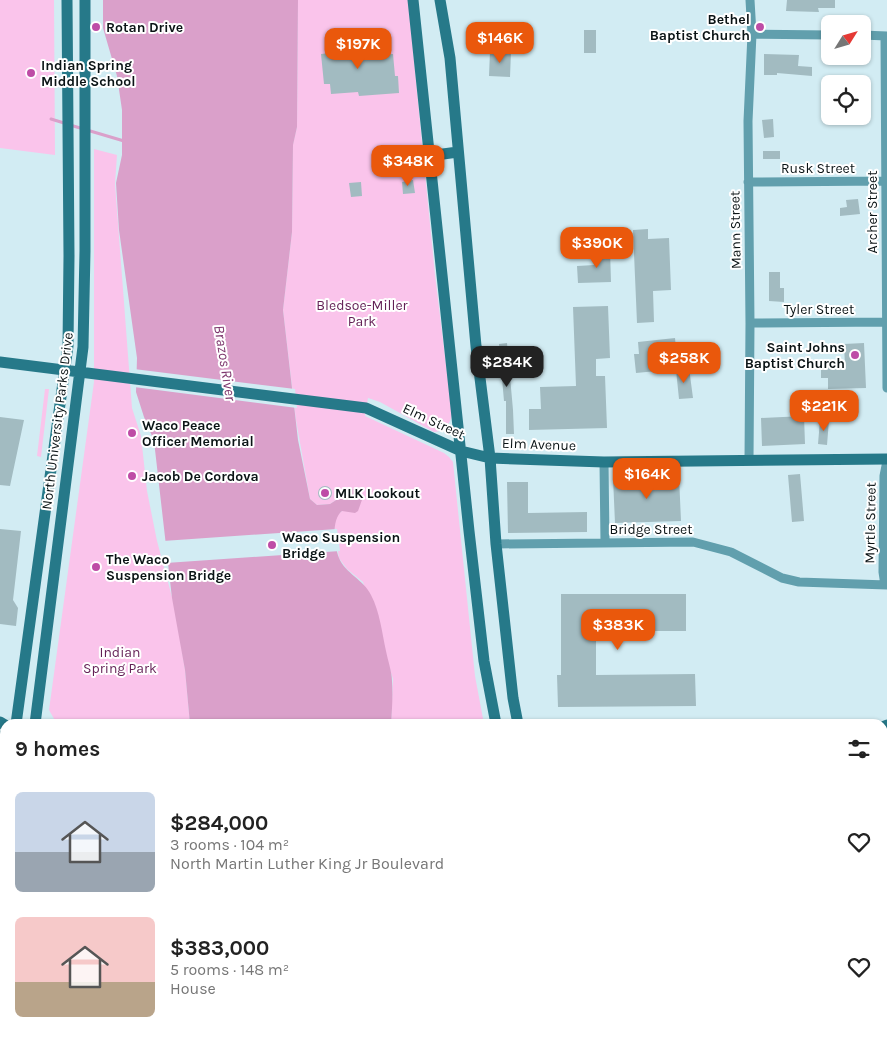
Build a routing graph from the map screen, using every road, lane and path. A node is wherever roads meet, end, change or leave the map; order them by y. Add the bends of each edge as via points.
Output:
1 (67, 0) edge
2 (85, 0) edge
3 (413, 0) edge
4 (440, 0) edge
5 (750, 0) edge
6 (752, 34) junction
7 (821, 35) edge
8 (871, 35) edge
9 (886, 36) edge
10 (458, 152) junction
11 (428, 156) junction
12 (886, 181) edge
13 (748, 182) junction
14 (887, 322) edge
15 (750, 323) junction
16 (0, 362) edge
17 (64, 370) junction
18 (81, 373) junction
19 (887, 388) edge
20 (461, 451) junction
21 (490, 458) junction
22 (749, 460) junction
23 (887, 460) edge
24 (604, 462) junction
25 (605, 542) junction
26 (496, 544) junction
27 (886, 585) edge
28 (17, 719) edge
29 (36, 719) edge
30 (495, 719) edge
31 (517, 719) edge

1 - 17 main road, North University Parks Drive via 69,256
2 - 18 main road, North University Parks Drive via 84,347
3 - 11 main road
4 - 10 main road via 450,58
5 - 6 street, Mann Street
6 - 7 street
6 - 13 street, Mann Street
8 - 9 street
9 - 12 street, Archer Street
10 - 11 main road
10 - 21 main road
11 - 20 main road
12 - 13 street, Rusk Street
12 - 14 street, Archer Street
13 - 15 street, Mann Street
14 - 15 street, Tyler Street
14 - 19 street, Archer Street
15 - 22 street, Mann Street
16 - 17 main road, Elm Street
17 - 18 main road, Elm Street
17 - 28 main road, North University Parks Drive
18 - 20 main road, Elm Street via 366,408
18 - 29 main road, North University Parks Drive
20 - 21 main road, Elm Street
20 - 30 main road via 484,661
21 - 24 main road, Elm Avenue
21 - 26 main road
22 - 23 main road, Elm Avenue
22 - 24 main road, Elm Avenue
23 - 27 street, Myrtle Street via 883,572
24 - 25 street
25 - 26 street, Bridge Street
25 - 27 street, Bridge Street via 693,542 731,552 782,578 800,582
26 - 31 main road

